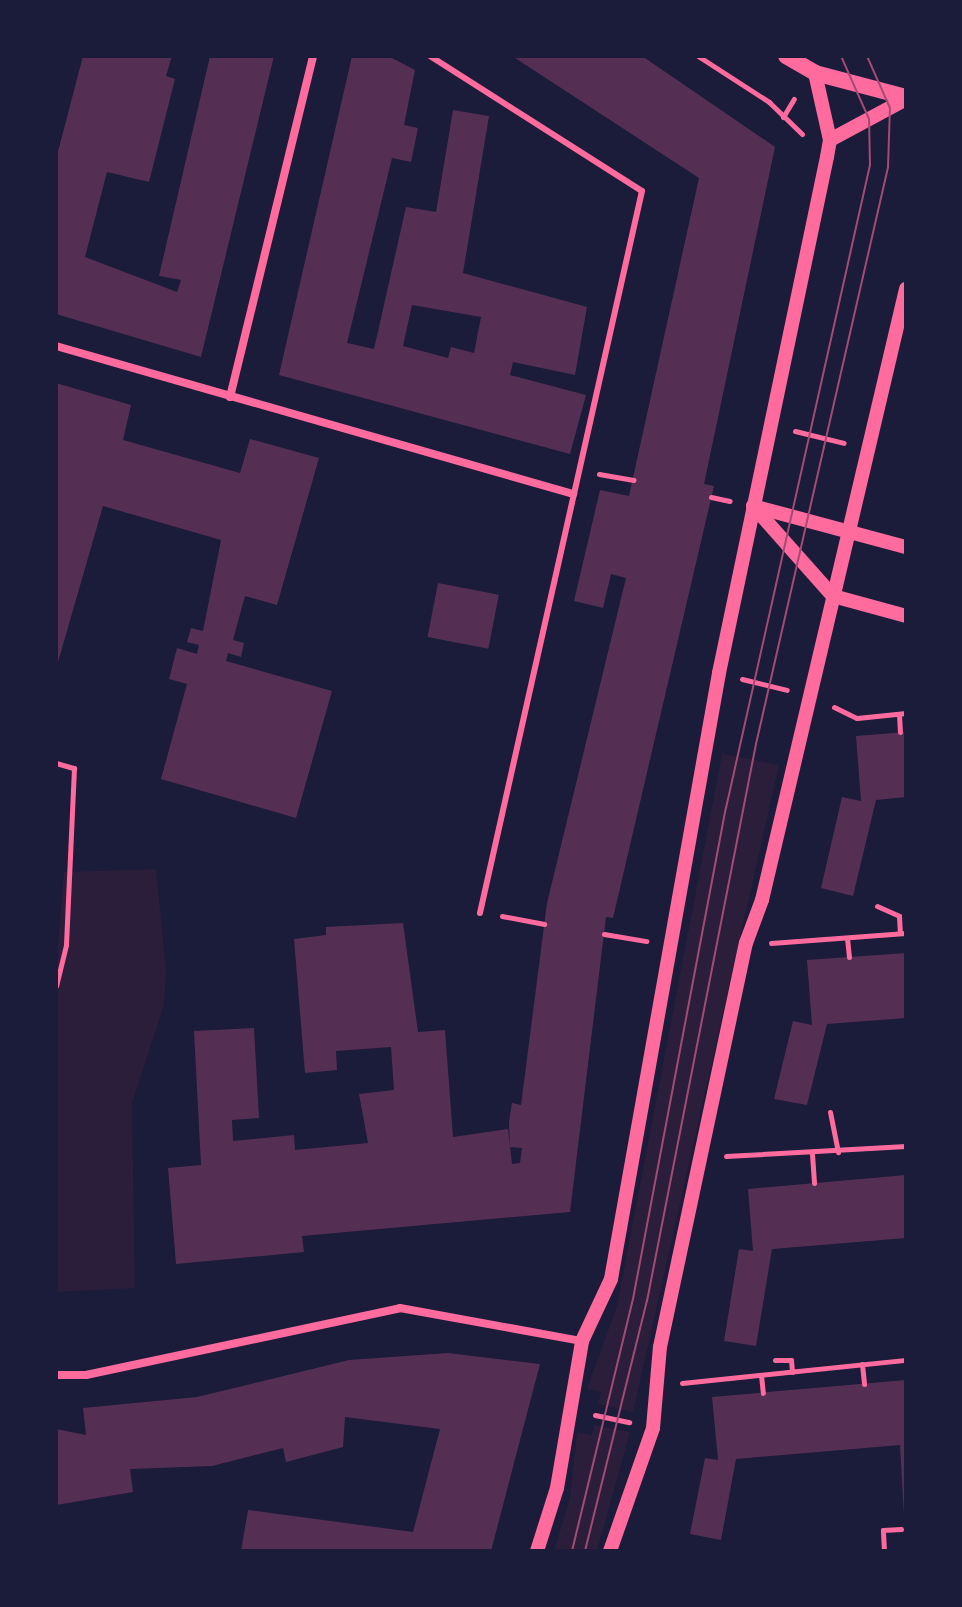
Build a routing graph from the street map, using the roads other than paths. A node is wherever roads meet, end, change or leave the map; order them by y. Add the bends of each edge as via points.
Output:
1 (313, 56) edge
2 (430, 56) edge
3 (786, 56) edge
4 (815, 73) junction
5 (906, 98) edge
6 (830, 140) junction
7 (906, 289) edge
8 (56, 346) edge
9 (230, 397) junction
10 (573, 494) junction
11 (753, 506) junction
12 (850, 532) junction
13 (906, 547) edge
14 (833, 596) junction
15 (906, 616) edge
16 (480, 913) road end
17 (582, 1341) junction
18 (56, 1375) edge
19 (537, 1551) edge
20 (610, 1551) edge

1 - 9 street
2 - 10 lane via 642,191
3 - 4 main road
4 - 5 main road
4 - 6 street
5 - 6 street
6 - 11 street
7 - 12 street
8 - 9 street
9 - 10 street
10 - 16 lane
11 - 12 street
11 - 14 street
11 - 17 street via 611,1279
12 - 13 street
12 - 14 street
14 - 15 street
14 - 20 street via 701,1154 660,1347 661,1384 653,1428
17 - 18 street via 400,1308 86,1375
17 - 19 street via 557,1488

